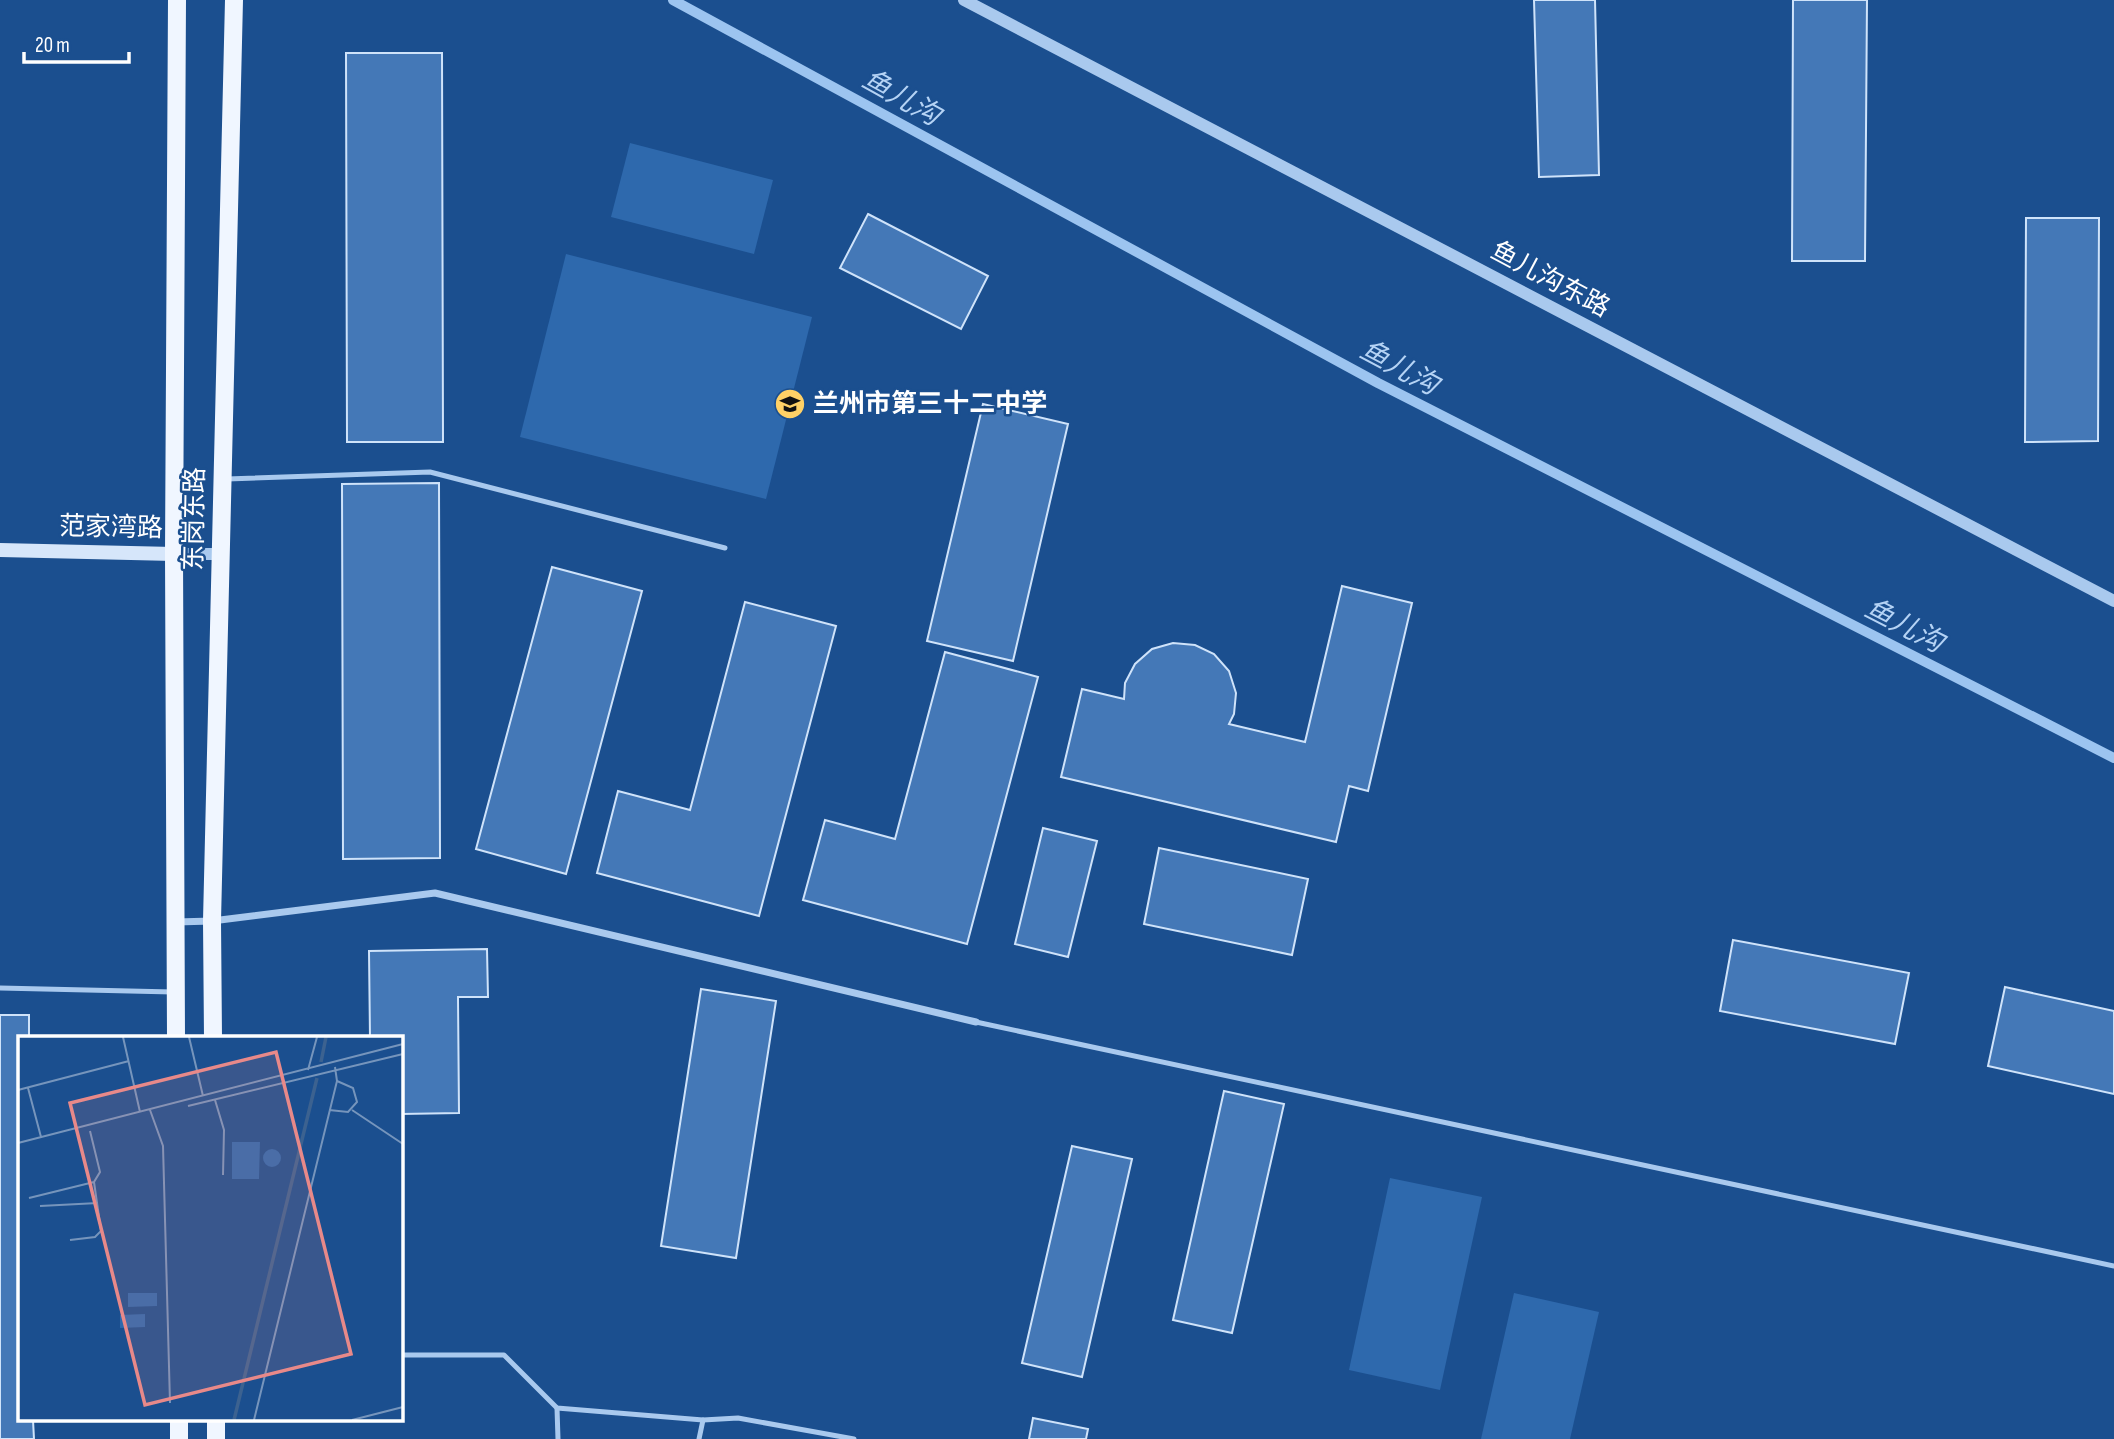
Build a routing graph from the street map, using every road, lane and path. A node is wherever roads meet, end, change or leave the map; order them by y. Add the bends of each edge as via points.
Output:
1 (177, 0) edge
2 (233, 0) edge
3 (964, 0) edge
4 (222, 479) junction
5 (725, 548) dead end
6 (0, 550) edge
7 (174, 554) junction
8 (220, 554) junction
9 (2114, 600) edge
10 (212, 921) junction
11 (176, 922) junction
12 (0, 986) edge
13 (176, 993) junction
14 (976, 1022) joint
15 (176, 1036) edge
16 (214, 1036) edge
17 (2114, 1266) edge
18 (402, 1355) edge
19 (557, 1408) junction
20 (703, 1420) junction
21 (558, 1439) edge
22 (699, 1439) edge
23 (854, 1439) edge

1 - 7 main road, 东岗东路
2 - 4 main road, 东岗东路
3 - 9 street, 鱼儿沟东路
4 - 5 lane via 430,472
4 - 8 main road, 东岗东路
6 - 7 main road, 范家湾路
7 - 8 street, 范家湾路
7 - 11 main road, 东岗东路
8 - 10 main road, 东岗东路
10 - 11 street
10 - 14 street via 435,893
10 - 16 main road, 东岗东路
11 - 13 main road, 东岗东路
12 - 13 lane
13 - 15 main road, 东岗东路
14 - 17 lane
18 - 19 lane via 505,1355
19 - 20 lane
19 - 21 lane
20 - 22 lane
20 - 23 lane via 738,1418

